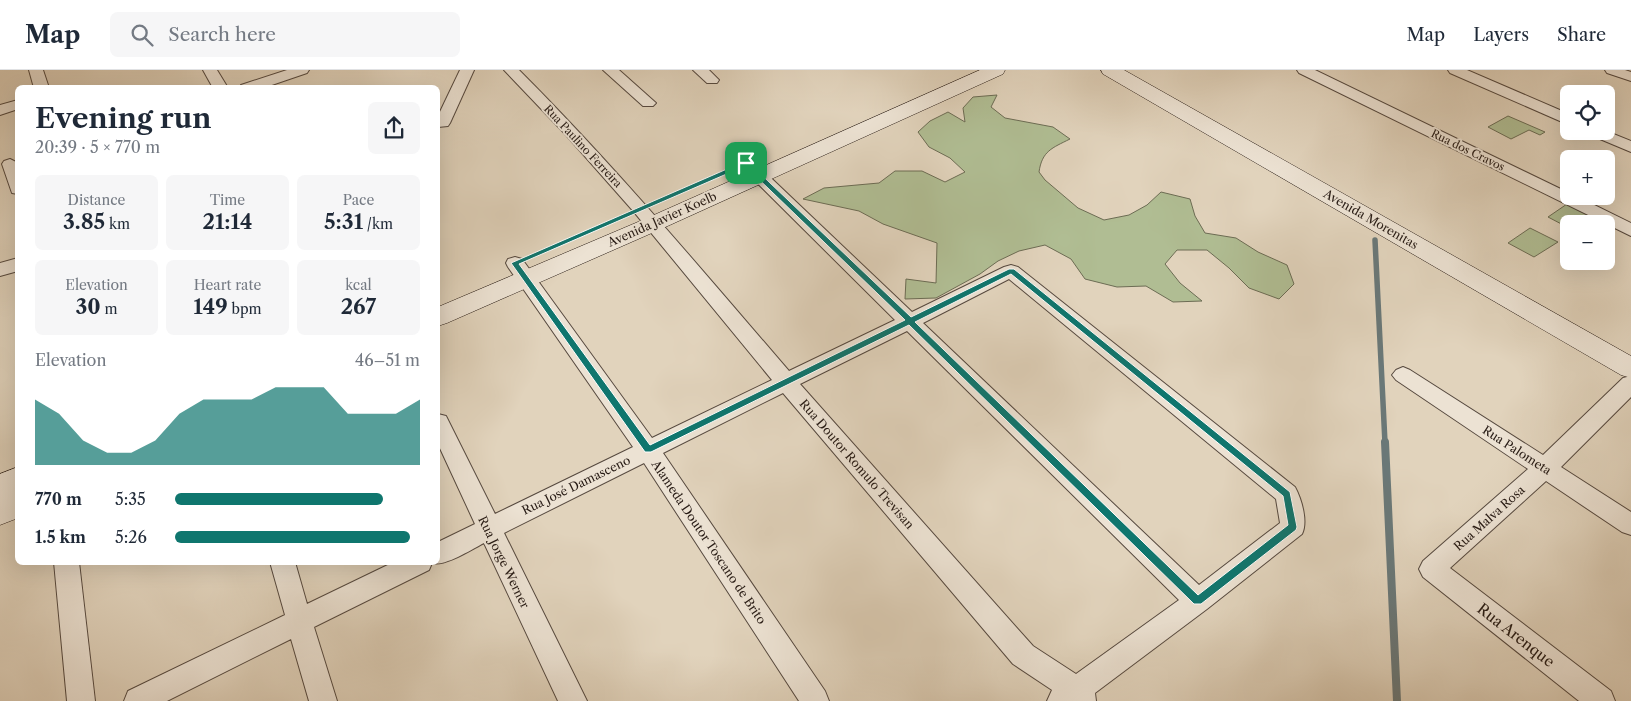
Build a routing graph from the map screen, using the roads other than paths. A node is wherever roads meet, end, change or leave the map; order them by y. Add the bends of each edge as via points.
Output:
1 (36, 70) edge
2 (210, 70) edge
3 (302, 70) edge
4 (467, 70) edge
5 (511, 70) edge
6 (610, 70) edge
7 (700, 70) edge
8 (963, 70) edge
9 (996, 70) edge
10 (1110, 70) edge
11 (1135, 70) edge
12 (1304, 70) edge
13 (1455, 70) edge
14 (1612, 70) edge
15 (1631, 78) edge
16 (712, 80) dead end
17 (41, 85) edge
18 (219, 85) edge
19 (255, 85) edge
20 (648, 103) dead end
21 (15, 105) edge
22 (0, 110) edge
23 (1560, 116) edge
24 (442, 123) dead end
25 (1615, 140) edge
26 (1631, 147) edge
27 (9, 165) edge
28 (753, 170) junction
29 (15, 181) edge
30 (646, 216) junction
31 (1631, 230) edge
32 (15, 265) edge
33 (0, 270) edge
34 (521, 271) junction
35 (440, 296) edge
36 (440, 316) edge
37 (910, 321) junction
38 (1631, 348) edge
39 (1631, 368) edge
40 (1403, 375) dead end
41 (786, 382) junction
42 (1631, 384) edge
43 (440, 426) edge
44 (648, 450) junction
45 (1545, 468) junction
46 (15, 480) edge
47 (0, 487) edge
48 (15, 505) edge
49 (0, 512) edge
50 (1631, 525) edge
51 (488, 529) junction
52 (440, 553) edge
53 (66, 565) edge
54 (283, 565) edge
55 (414, 565) edge
56 (1432, 569) joint
57 (1198, 601) junction
58 (298, 622) junction
59 (1074, 697) edge
60 (82, 701) edge
61 (138, 701) edge
62 (323, 701) edge
63 (573, 701) edge
64 (815, 701) edge
65 (1601, 701) edge

1 - 17 street
2 - 18 street
3 - 19 street
4 - 24 street
5 - 30 street, Rua Paulino Ferreira via 572,132
6 - 20 street
7 - 16 street
8 - 28 main road
9 - 28 main road, Avenida Javier Koelb
10 - 39 main road, Avenida Morenitas
11 - 38 main road, Avenida Morenitas
12 - 31 street, Rua dos Cravos
13 - 23 street
14 - 15 street
21 - 22 street
25 - 26 street
27 - 29 street
28 - 30 main road, Avenida Javier Koelb
28 - 37 street
30 - 34 main road, Avenida Javier Koelb
30 - 41 street, Rua Doutor Romulo Trevisan
32 - 33 street
34 - 35 main road, Avenida Javier Koelb
34 - 36 main road, Avenida Javier Koelb
34 - 44 street, Alameda Doutor Toscano de Brito
37 - 41 street, Rua José Damasceno
37 - 57 street
37 - 57 street, Rua José Damasceno via 1012,271 1287,494 1293,527
40 - 45 street, Rua Palometa
41 - 44 street, Rua José Damasceno
41 - 59 street, Rua Doutor Romulo Trevisan via 1023,655
42 - 45 street, Rua Malva Rosa
43 - 51 street, Rua Jorge Werner
44 - 51 street, Rua José Damasceno
44 - 64 street, Alameda Doutor Toscano de Brito
45 - 50 street, Rua Palometa
45 - 56 street, Rua Malva Rosa
46 - 47 main road
48 - 49 main road
51 - 52 street, Rua José Damasceno
51 - 63 street, Rua Jorge Werner
53 - 60 street
54 - 58 street
55 - 58 street
56 - 65 street, Rua Arenque
57 - 59 street
58 - 61 street
58 - 62 street

